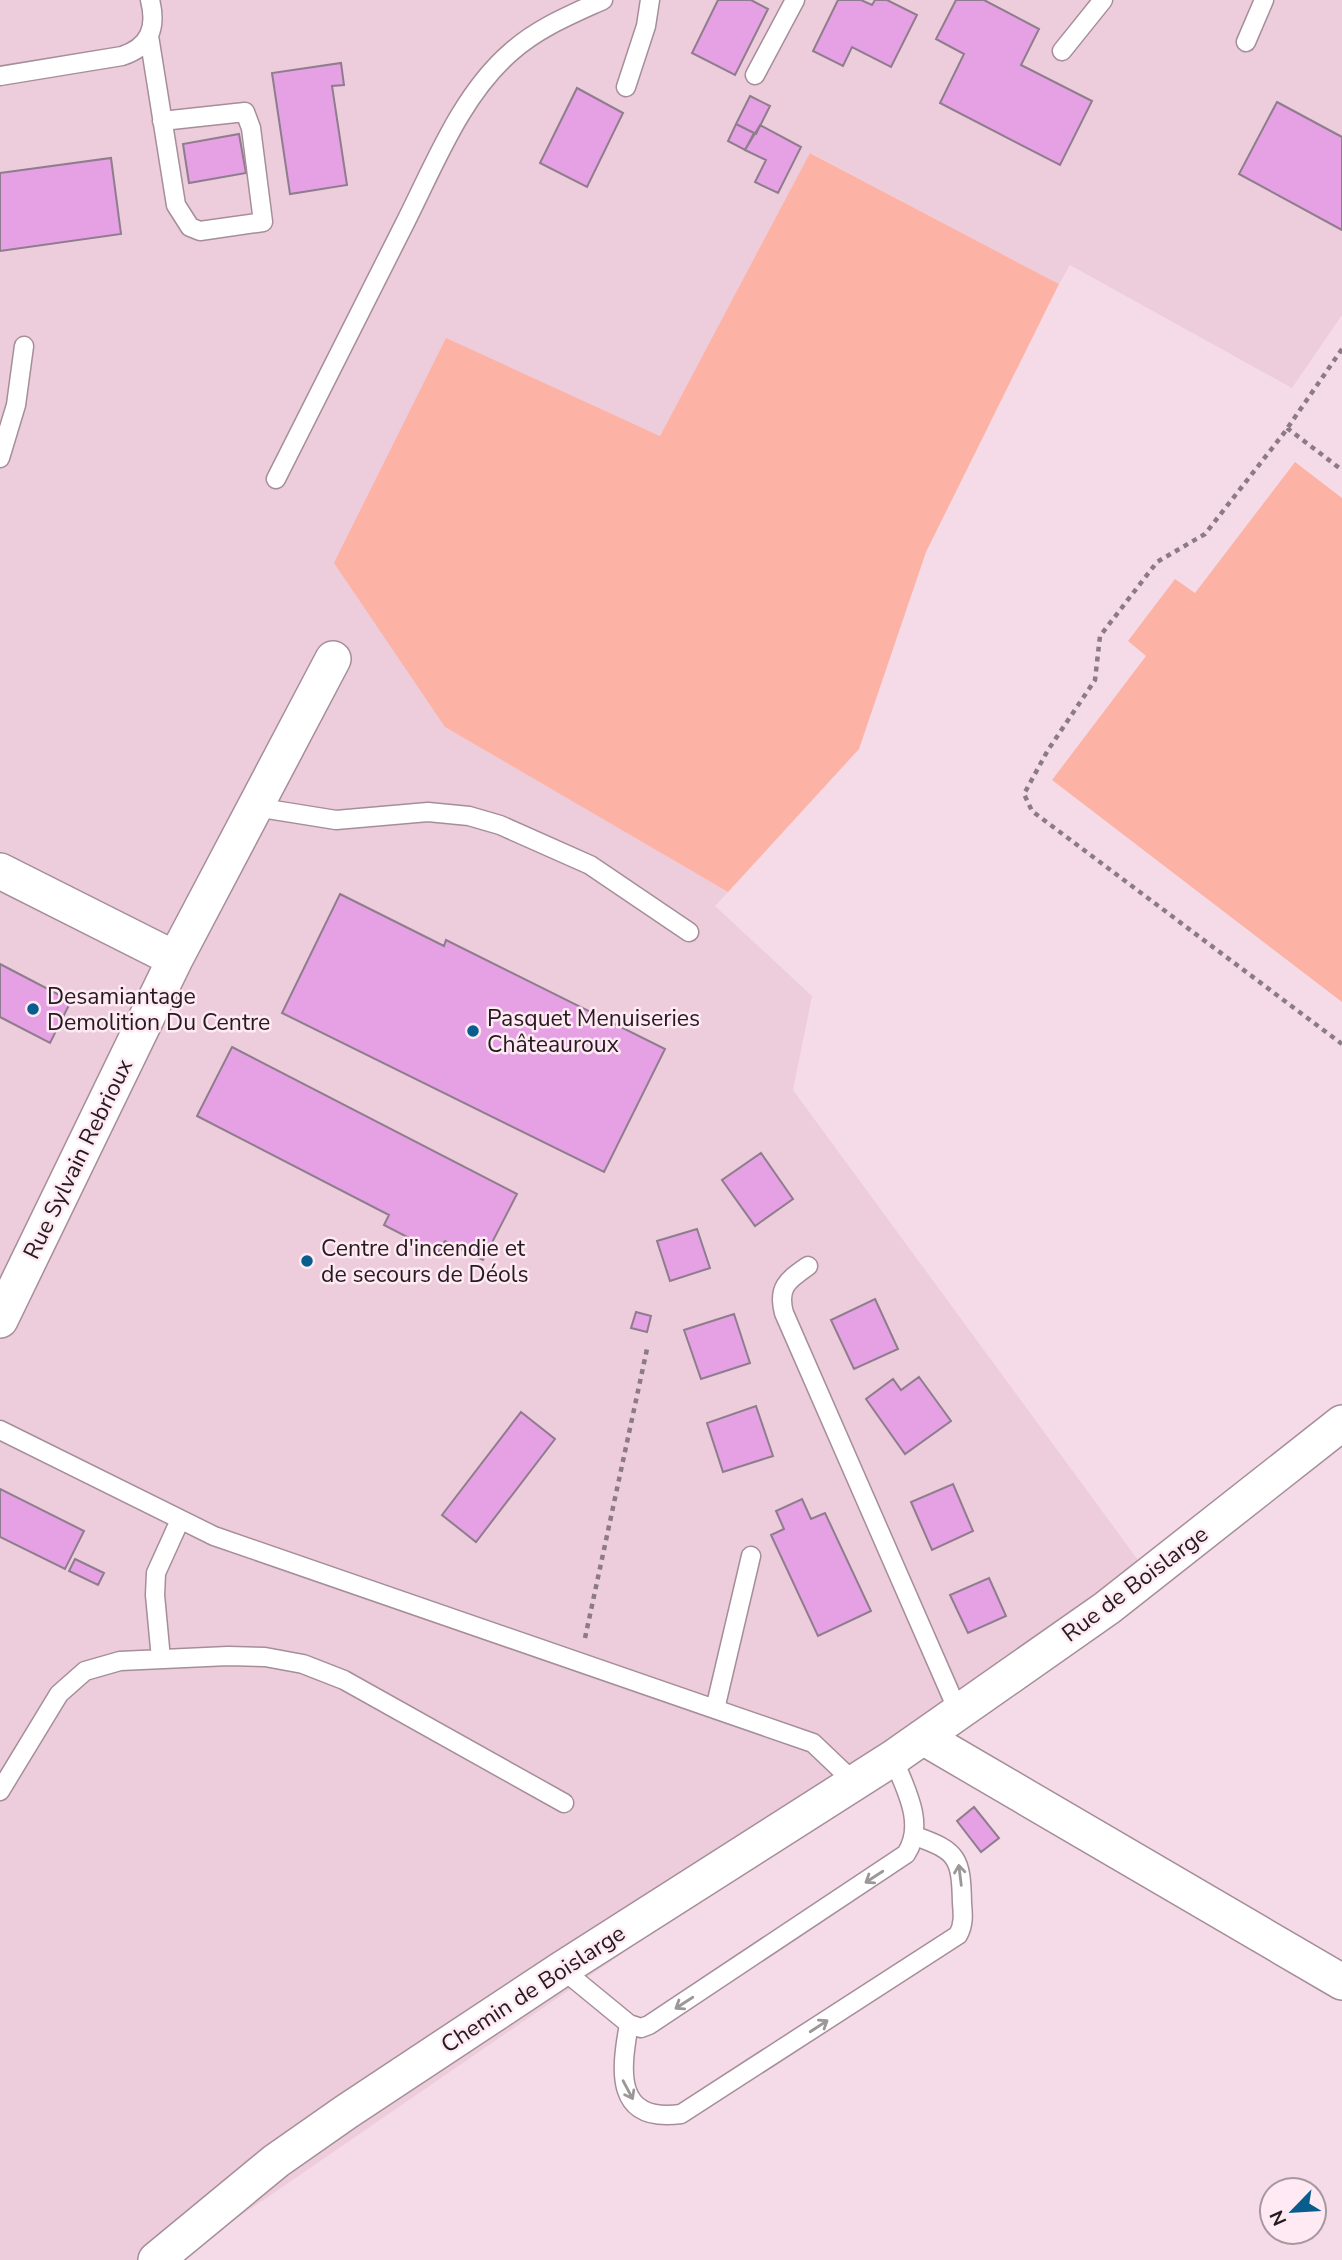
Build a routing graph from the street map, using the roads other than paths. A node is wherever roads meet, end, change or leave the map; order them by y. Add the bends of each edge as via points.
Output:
1 (150, 0) edge
2 (603, 0) edge
3 (650, 0) edge
4 (795, 0) edge
5 (1103, 0) edge
6 (1264, 0) edge
7 (149, 36) junction
8 (1246, 42) dead end
9 (1062, 51) dead end
10 (755, 75) dead end
11 (0, 76) edge
12 (626, 87) dead end
13 (162, 121) junction
14 (24, 346) dead end
15 (0, 458) edge
16 (276, 480) dead end
17 (333, 659) dead end
18 (255, 807) junction
19 (0, 871) edge
20 (689, 932) dead end
21 (175, 959) junction
22 (808, 1266) dead end
23 (0, 1320) edge
24 (1342, 1423) edge
25 (0, 1430) edge
26 (180, 1520) junction
27 (751, 1556) dead end
28 (161, 1659) junction
29 (715, 1709) junction
30 (958, 1711) junction
31 (923, 1737) junction
32 (893, 1758) junction
33 (855, 1783) junction
34 (0, 1791) edge
35 (564, 1803) dead end
36 (915, 1836) junction
37 (562, 1969) junction
38 (1342, 1982) edge
39 (629, 2024) junction
40 (156, 2260) edge

1 - 7 lane via 153,22
2 - 16 lane via 525,40 479,90 442,151
3 - 12 lane
4 - 10 lane
5 - 9 lane
6 - 8 lane
7 - 11 lane via 136,51 122,56
7 - 13 lane
13 - 13 lane via 245,112 265,220 206,231 190,227 176,205
14 - 15 lane via 16,405
17 - 18 street, Rue Sylvain Rebrioux
18 - 20 lane via 336,820 428,812 469,816 590,865
18 - 21 street, Rue Sylvain Rebrioux
19 - 21 street
21 - 23 street, Rue Sylvain Rebrioux
22 - 30 lane via 782,1288 784,1314
24 - 30 street, Rue de Boislarge via 1118,1601
25 - 26 lane
26 - 28 lane via 156,1573
26 - 29 lane via 265,1555
27 - 29 lane
28 - 34 lane via 99,1665 75,1678 59,1694
28 - 35 lane via 265,1657 303,1664 344,1681
29 - 33 lane via 813,1743
30 - 31 street, Rue de Boislarge
31 - 32 street, Chemin de Boislarge
31 - 38 street
32 - 33 street, Chemin de Boislarge
32 - 36 lane via 912,1807
33 - 37 street, Chemin de Boislarge
36 -> 39 lane via 906,1854 894,1864 673,2010 641,2028
39 -> 36 lane via 621,2067 626,2091 653,2113 681,2114 958,1935 963,1921 961,1868 947,1849
37 - 39 lane
37 - 40 street, Chemin de Boislarge via 276,2161

